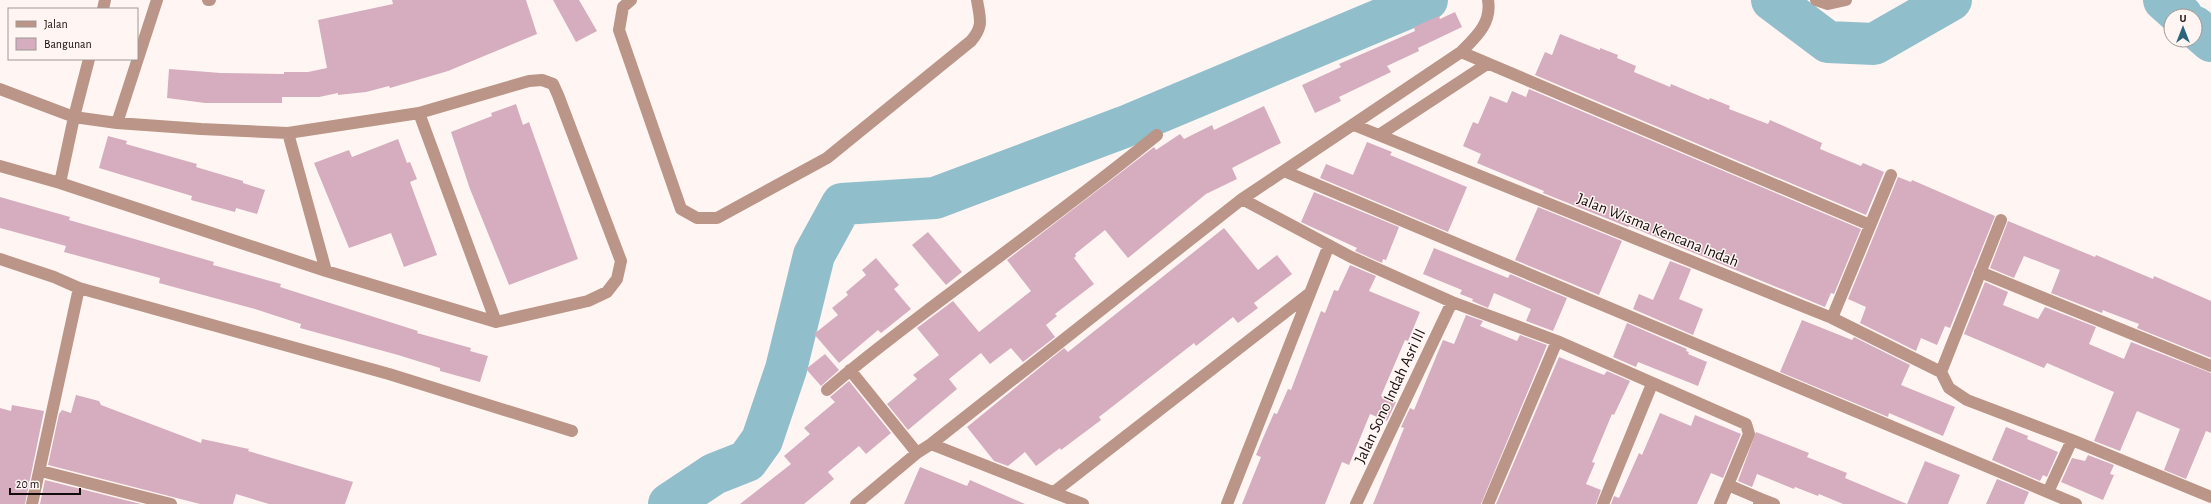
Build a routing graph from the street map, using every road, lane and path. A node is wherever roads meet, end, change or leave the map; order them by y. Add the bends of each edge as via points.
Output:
1 (157, 0) edge
2 (631, 0) edge
3 (977, 0) edge
4 (1488, 0) edge
5 (1816, 0) edge
6 (1846, 0) edge
7 (1461, 52) junction
8 (138, 58) edge
9 (89, 60) edge
10 (137, 60) edge
11 (1487, 64) junction
12 (0, 89) edge
13 (419, 112) junction
14 (74, 117) junction
15 (117, 123) junction
16 (1354, 125) junction
17 (288, 133) junction
18 (1157, 135) dead end
19 (1379, 135) junction
20 (0, 166) edge
21 (1284, 172) junction
22 (1891, 174) dead end
23 (60, 183) junction
24 (1242, 199) junction
25 (2001, 220) dead end
26 (1870, 225) junction
27 (1329, 245) junction
28 (0, 259) edge
29 (326, 271) junction
30 (1980, 272) junction
31 (79, 288) junction
32 (1310, 293) junction
33 (1452, 302) junction
34 (1832, 318) junction
35 (496, 322) junction
36 (1557, 341) junction
37 (2211, 366) edge
38 (850, 370) junction
39 (1941, 372) junction
40 (1652, 384) junction
41 (827, 390) dead end
42 (572, 431) dead end
43 (2072, 440) junction
44 (931, 444) junction
45 (917, 453) junction
46 (40, 471) junction
47 (1728, 484) junction
48 (1054, 492) junction
49 (2048, 492) junction
50 (2211, 497) edge
51 (1760, 501) edge
52 (32, 504) edge
53 (171, 504) edge
54 (856, 504) edge
55 (1083, 504) edge
56 (1227, 504) edge
57 (1356, 504) edge
58 (1488, 504) edge
59 (1604, 504) edge
60 (1720, 504) edge
61 (1774, 504) edge
62 (2076, 504) edge

1 - 8 street
2 - 3 street via 623,7 619,30 680,209 697,218 717,218 827,158 971,41 980,31
4 - 7 street via 1489,16 1485,26
5 - 6 street via 1828,4
7 - 11 street
7 - 16 street
9 - 14 street
10 - 15 street
11 - 19 street
11 - 26 street
12 - 14 street
13 - 17 street
13 - 35 street
13 - 35 street via 529,81 542,80 552,84 621,261 617,278 607,292 588,301
14 - 15 street
14 - 23 street
15 - 17 street via 201,130
16 - 19 street, Jalan Wisma Kencana Indah
16 - 21 street
17 - 29 street
18 - 38 street via 1096,185
19 - 34 street, Jalan Wisma Kencana Indah
20 - 23 street
21 - 24 street
21 - 49 street
22 - 26 street
23 - 29 street
24 - 27 street
24 - 44 street
25 - 30 street
26 - 34 street
27 - 32 street
27 - 33 street via 1350,257
28 - 31 street
29 - 35 street
30 - 37 street
30 - 39 street
31 - 42 street via 389,374
31 - 46 street
32 - 48 street
32 - 56 street
33 - 36 street
33 - 57 street, Jalan Sono Indah Asri III
34 - 39 street, Jalan Wisma Kencana Indah
36 - 40 street
36 - 58 street
38 - 41 street
38 - 45 street
39 - 43 street via 1949,388 1967,400
40 - 47 street via 1746,424 1749,434
40 - 59 street
43 - 49 street
43 - 50 street
44 - 45 street
44 - 48 street
45 - 54 street
46 - 52 street
46 - 53 street
47 - 51 street
47 - 60 street
48 - 55 street
49 - 62 street
51 - 61 street

